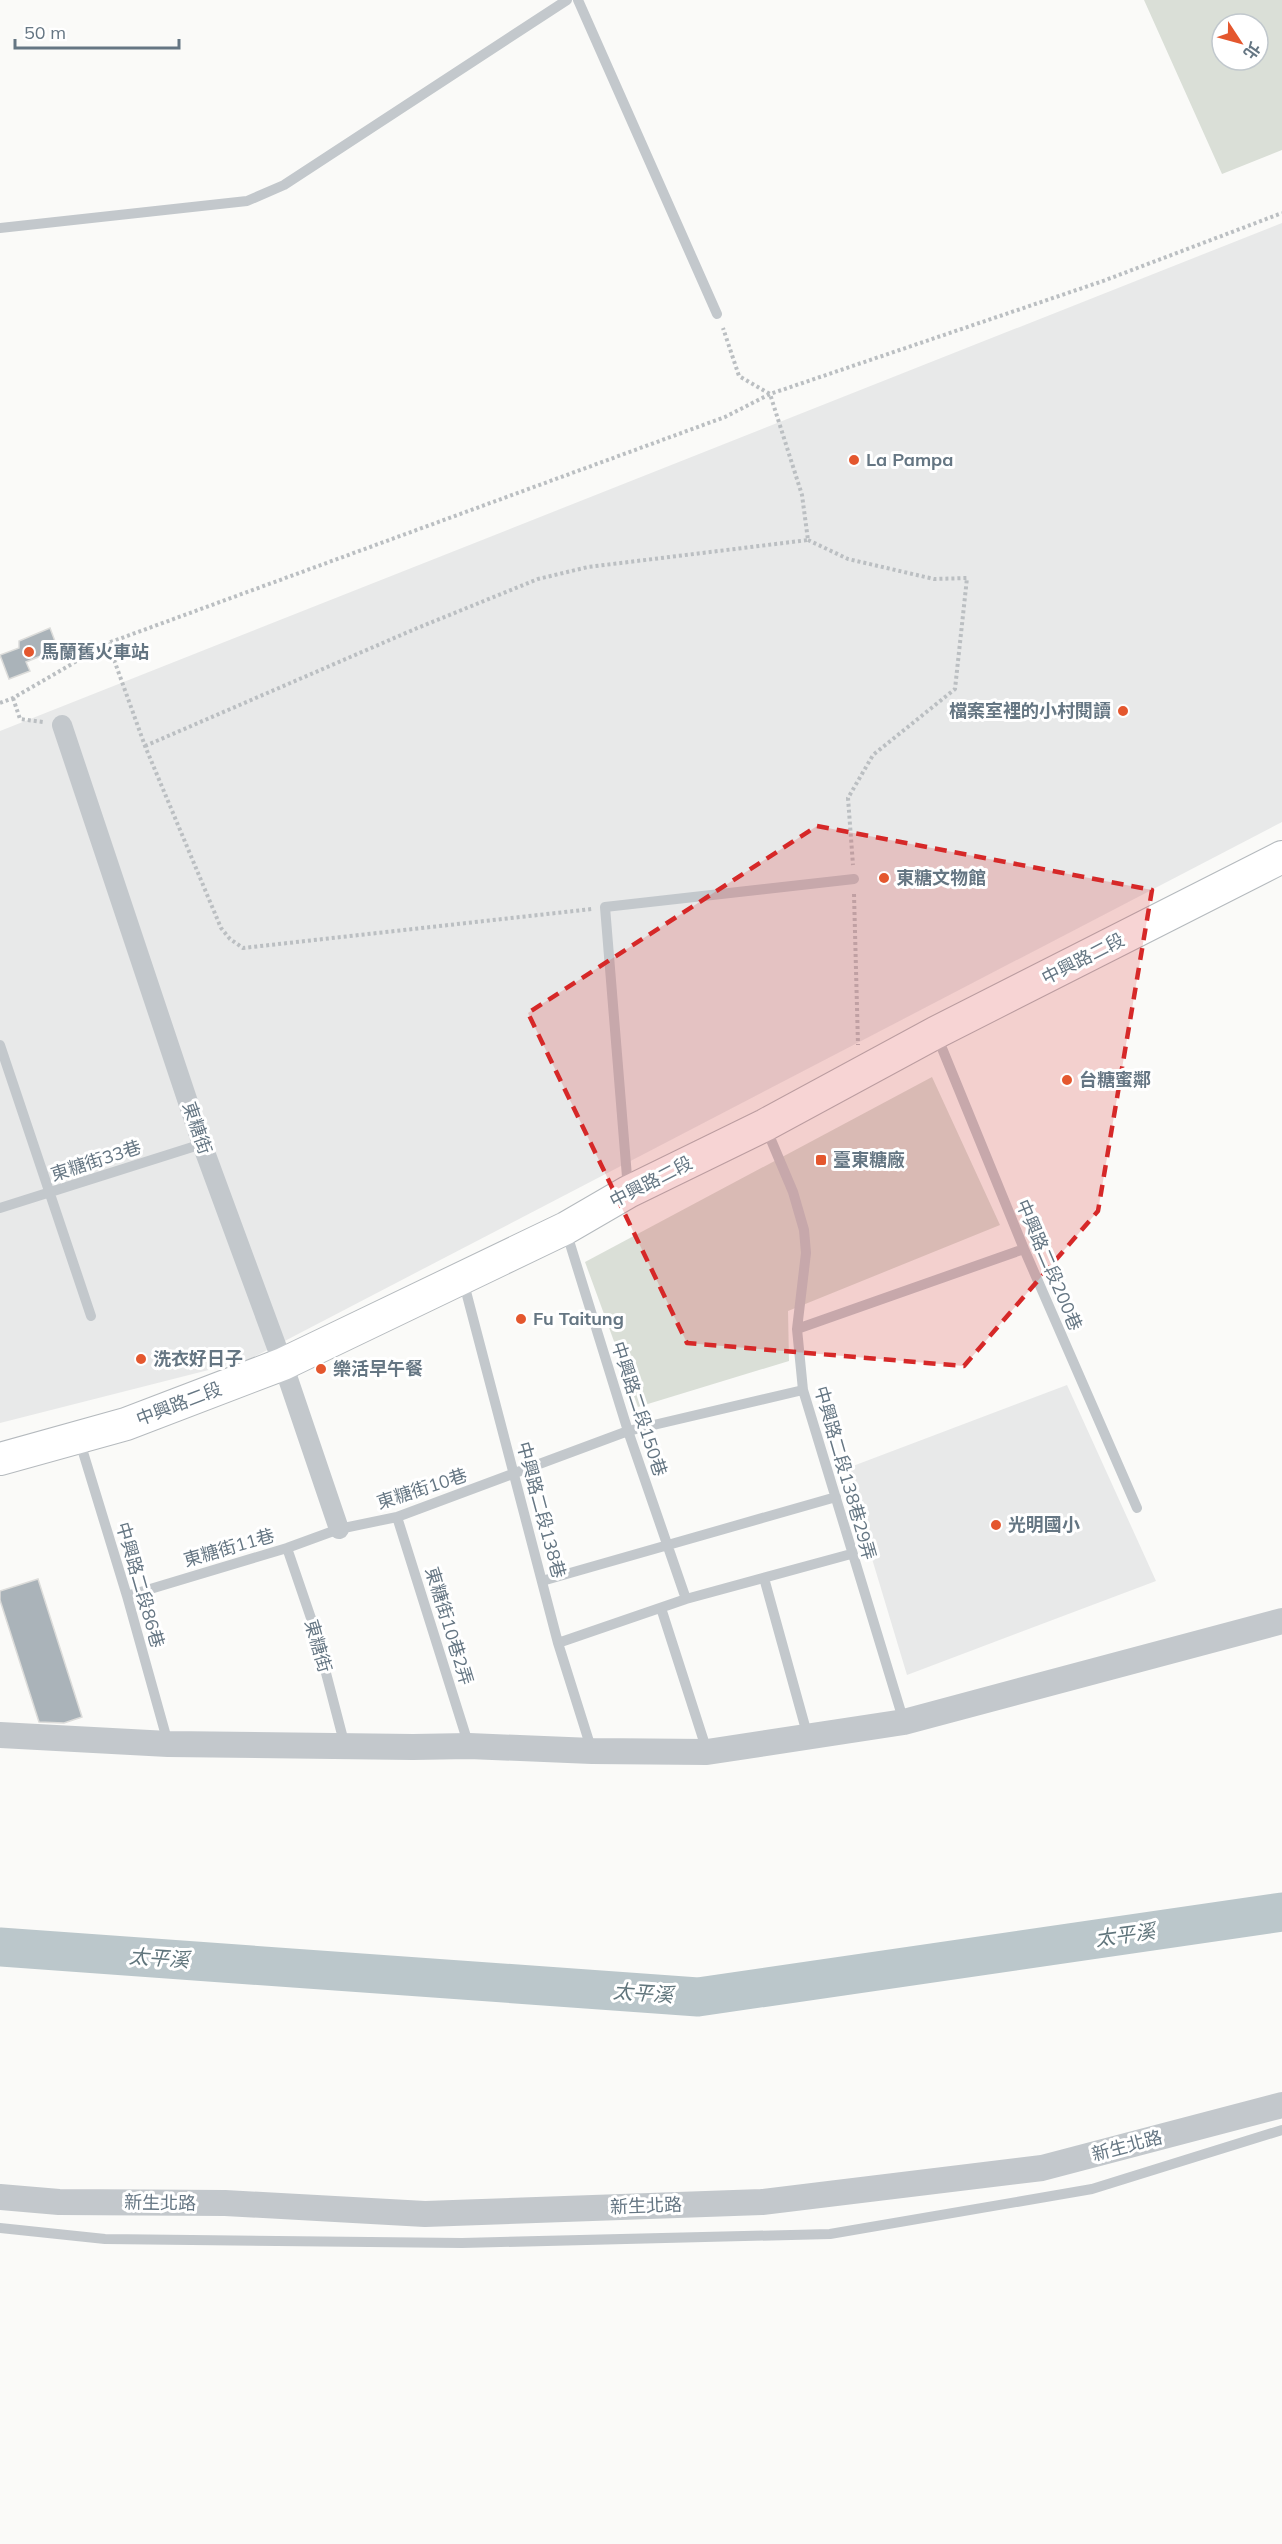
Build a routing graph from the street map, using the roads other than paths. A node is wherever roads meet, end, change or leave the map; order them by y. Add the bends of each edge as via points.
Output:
1 (567, 0) edge
2 (578, 0) edge
3 (0, 228) edge
4 (717, 314) road end
5 (62, 725) road end
6 (1282, 857) edge
7 (854, 879) road end
8 (935, 1033) junction
9 (0, 1045) edge
10 (765, 1125) junction
11 (202, 1144) junction
12 (628, 1192) junction
13 (48, 1194) junction
14 (0, 1208) edge
15 (566, 1228) junction
16 (1024, 1250) junction
17 (462, 1277) junction
18 (91, 1316) dead end
19 (797, 1329) junction
20 (283, 1364) junction
21 (802, 1390) junction
22 (628, 1431) junction
23 (78, 1436) junction
24 (0, 1459) edge
25 (514, 1474) junction
26 (836, 1497) junction
27 (1137, 1508) dead end
28 (397, 1517) junction
29 (339, 1529) junction
30 (666, 1544) junction
31 (287, 1548) junction
32 (851, 1554) junction
33 (764, 1578) junction
34 (542, 1581) junction
35 (127, 1596) junction
36 (687, 1599) junction
37 (661, 1608) junction
38 (1282, 1621) edge
39 (558, 1643) junction
40 (904, 1722) junction
41 (0, 1734) edge
42 (809, 1738) junction
43 (168, 1744) junction
44 (345, 1746) junction
45 (469, 1746) junction
46 (592, 1751) junction
47 (707, 1752) junction
48 (1282, 2105) edge
49 (1282, 2130) edge
50 (0, 2198) edge
51 (0, 2228) edge

1 - 3 lane via 267,193 247,201
2 - 4 lane
5 - 11 street, 東糖街
6 - 8 main road, 中興路二段
7 - 12 lane via 604,907
8 - 10 main road, 中興路二段
8 - 16 lane, 中興路二段200巷
9 - 13 lane
10 - 12 main road, 中興路二段
10 - 19 lane, 中興路二段138巷29弄 via 804,1230 806,1253
11 - 13 lane, 東糖街33巷
11 - 20 street, 東糖街
12 - 15 main road, 中興路二段
13 - 14 lane, 東糖街33巷
13 - 18 lane
15 - 17 main road, 中興路二段
15 - 22 lane, 中興路二段150巷
16 - 19 lane
16 - 27 lane, 中興路二段200巷
17 - 20 main road, 中興路二段
17 - 25 lane, 中興路二段138巷
19 - 21 lane, 中興路二段138巷29弄
20 - 23 main road, 中興路二段 via 126,1424
20 - 29 street, 東糖街
21 - 22 lane, 東糖街10巷
21 - 26 lane, 中興路二段138巷29弄
22 - 25 lane, 東糖街10巷
22 - 30 lane, 中興路二段150巷
23 - 24 main road, 中興路二段
23 - 35 lane, 中興路二段86巷
25 - 28 lane, 東糖街10巷
25 - 34 lane, 中興路二段138巷
26 - 30 lane
26 - 32 lane, 中興路二段138巷29弄
28 - 29 lane, 東糖街10巷
28 - 45 lane, 東糖街10巷2弄
29 - 31 lane, 東糖街11巷
30 - 34 lane
30 - 36 lane, 中興路二段150巷
31 - 35 lane, 東糖街11巷
31 - 44 lane, 東糖街 via 314,1627
32 - 33 lane
32 - 40 lane, 中興路二段138巷29弄
33 - 36 lane
33 - 42 lane
34 - 39 lane, 中興路二段138巷
35 - 43 lane, 中興路二段86巷
36 - 37 lane
37 - 39 lane
37 - 47 lane
38 - 40 street
39 - 46 lane, 中興路二段138巷
40 - 42 street
41 - 43 street
42 - 47 street
43 - 44 street
44 - 45 street
45 - 46 street
46 - 47 street
48 - 50 street, 新生北路 via 1042,2168 762,2202 425,2214
49 - 51 lane via 1092,2189 830,2234 450,2243 105,2239

